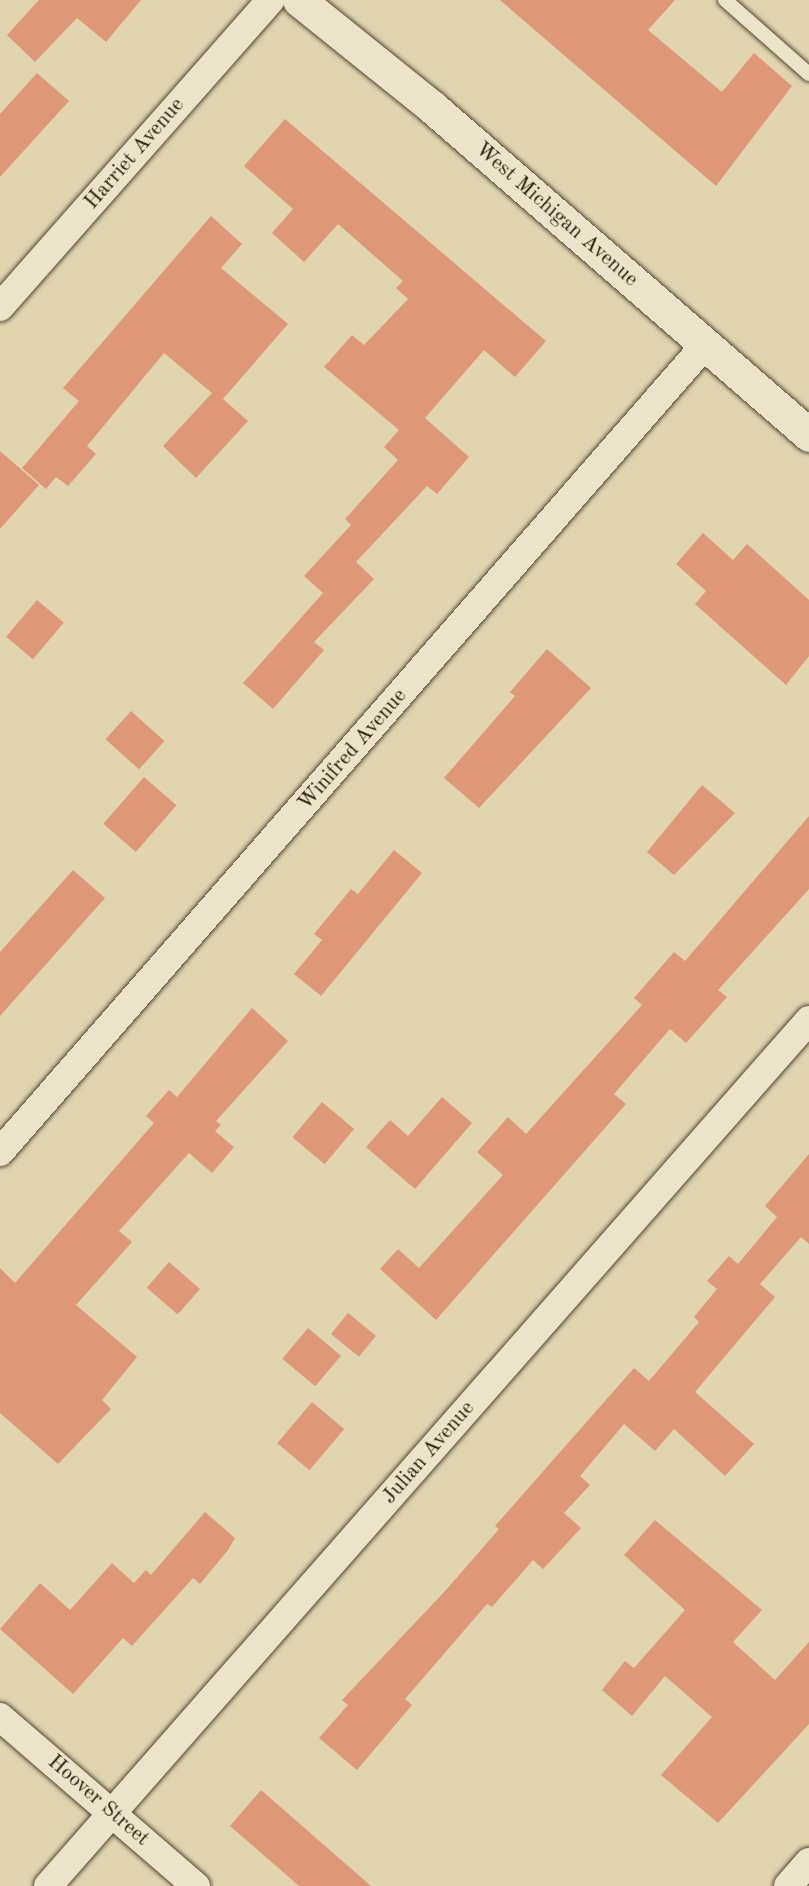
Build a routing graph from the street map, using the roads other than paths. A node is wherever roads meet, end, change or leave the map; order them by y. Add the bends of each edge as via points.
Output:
1 (271, 0) edge
2 (299, 0) edge
3 (724, 0) edge
4 (809, 74) edge
5 (0, 307) edge
6 (705, 345) junction
7 (809, 435) edge
8 (809, 1020) edge
9 (0, 1152) edge
10 (0, 1717) edge
11 (112, 1814) junction
12 (809, 1862) edge
13 (48, 1886) edge
14 (196, 1886) edge
15 (788, 1886) edge

1 - 5 street, Harriet Avenue
2 - 6 street, West Michigan Avenue via 432,107
3 - 4 lane
6 - 7 street, West Michigan Avenue
6 - 9 street, Winifred Avenue
8 - 11 street, Julian Avenue
10 - 11 street, Hoover Street
11 - 13 street, Julian Avenue
11 - 14 street, Hoover Street
12 - 15 street

